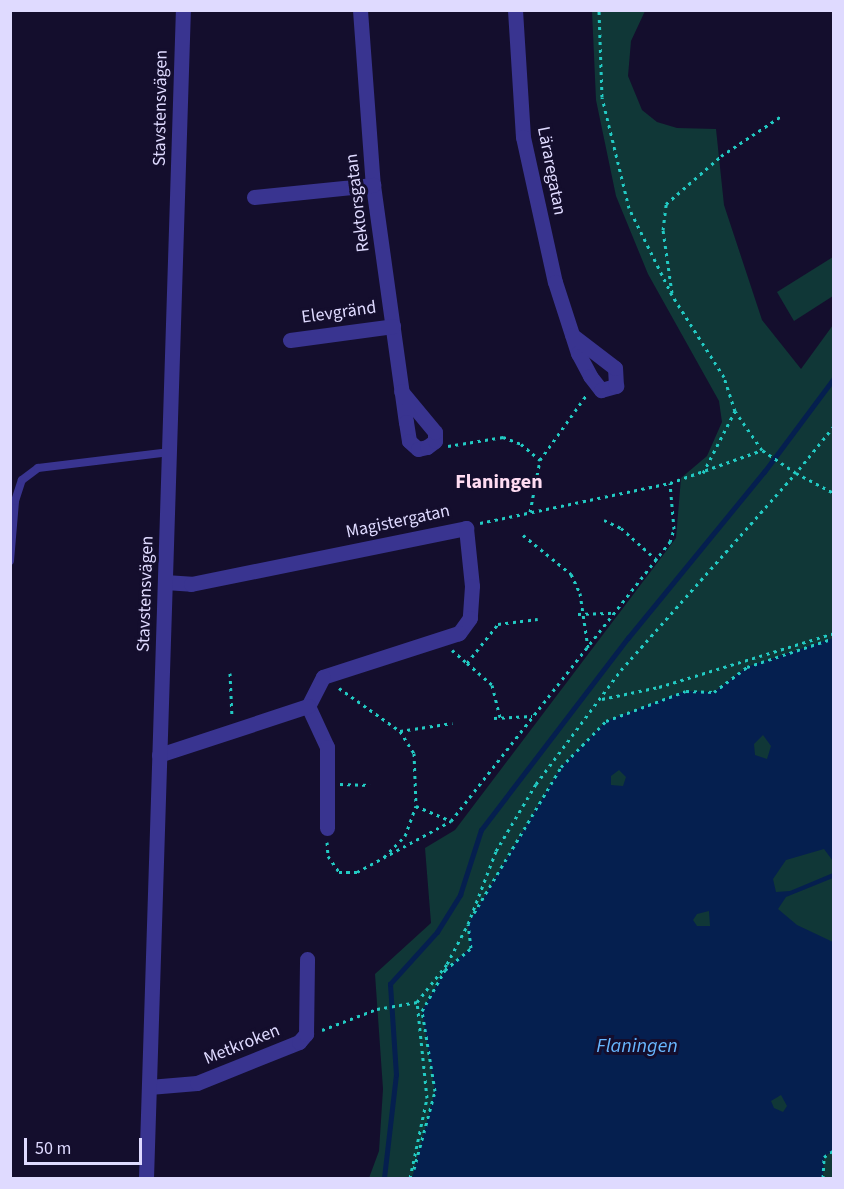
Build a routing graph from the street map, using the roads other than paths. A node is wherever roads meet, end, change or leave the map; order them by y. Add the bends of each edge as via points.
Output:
1 (183, 10) edge
2 (360, 10) edge
3 (515, 10) edge
4 (374, 185) junction
5 (254, 197) dead end
6 (393, 326) junction
7 (572, 335) junction
8 (290, 340) dead end
9 (402, 391) junction
10 (171, 452) junction
11 (10, 561) edge
12 (165, 582) junction
13 (308, 706) junction
14 (159, 755) junction
15 (327, 828) road end
16 (307, 959) dead end
17 (149, 1087) junction
18 (146, 1179) edge

1 - 10 street, Stavstensvägen
2 - 4 street, Rektorsgatan
3 - 7 street, Läraregatan via 524,137 555,282
4 - 5 street
4 - 6 street, Rektorsgatan
6 - 8 street, Elevgränd
6 - 9 street, Rektorsgatan
7 - 7 street, Läraregatan via 601,390 616,386 615,368
9 - 9 street, Rektorsgatan via 409,441 418,449 435,441 430,422
10 - 11 lane via 38,468 22,480 15,501
10 - 12 street, Stavstensvägen
12 - 13 street, Magistergatan via 191,584 466,528 472,586 470,618 459,633 323,677
12 - 14 street, Stavstensvägen
13 - 14 street
13 - 15 street via 327,747
14 - 17 street, Stavstensvägen
16 - 17 street, Metkroken via 306,1034 299,1042 197,1083
17 - 18 street, Stavstensvägen

